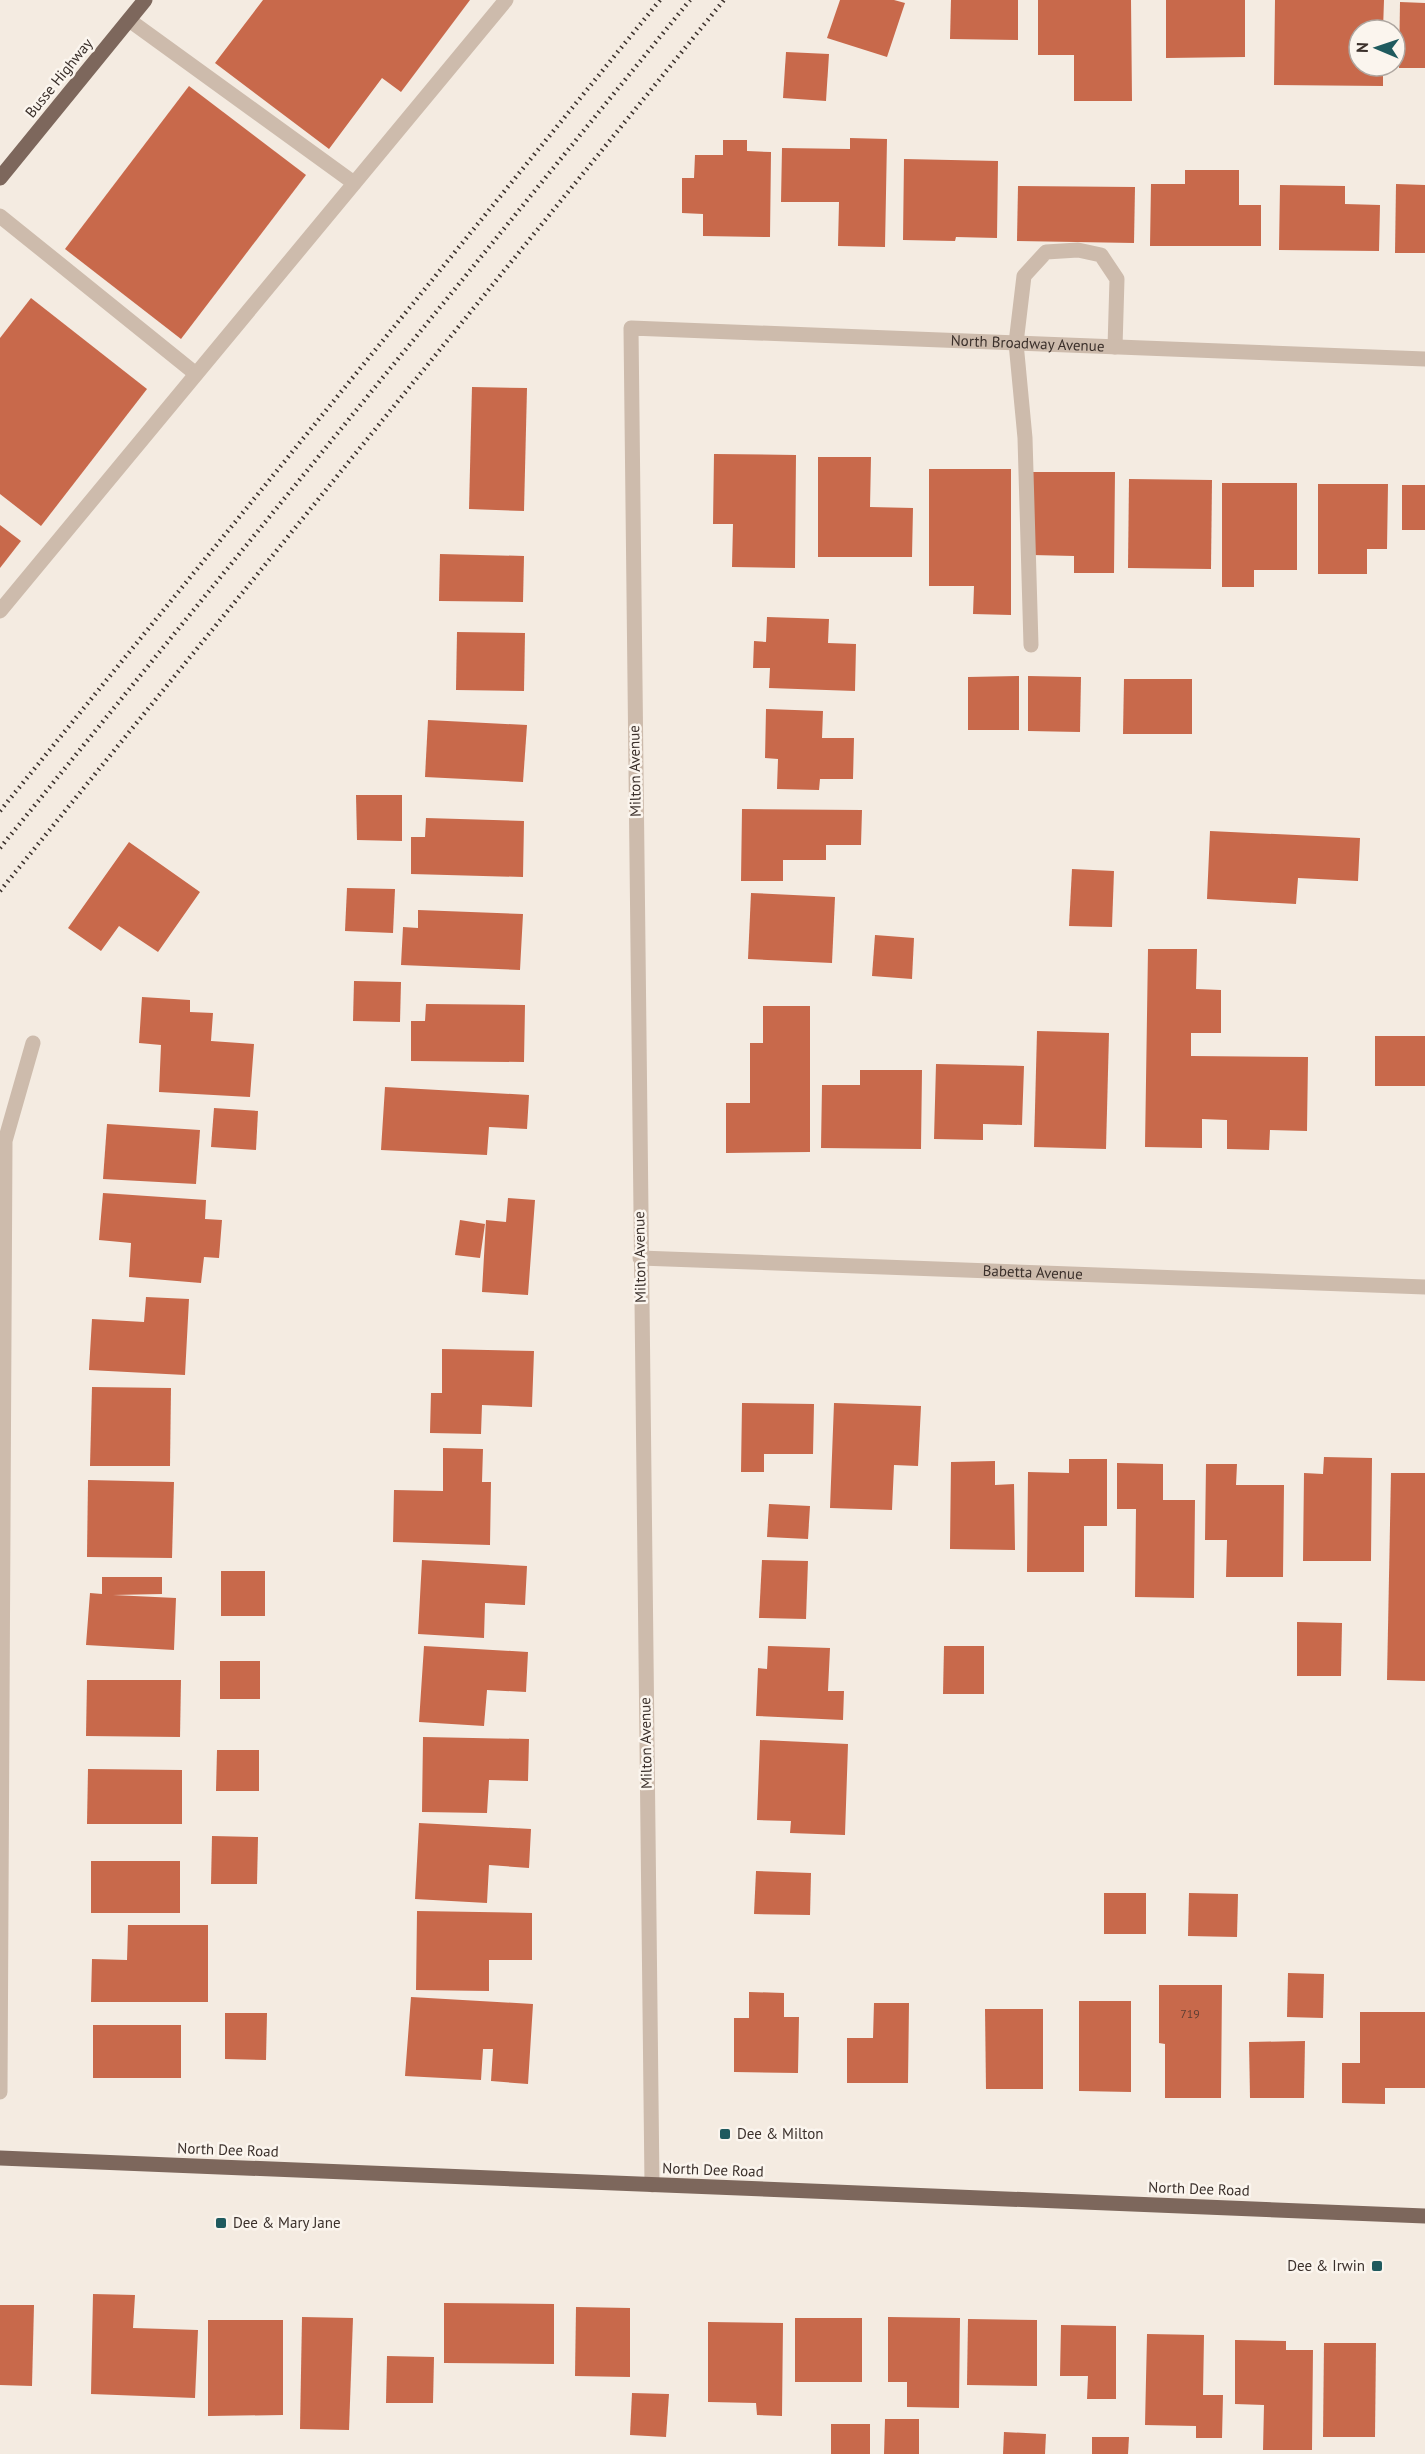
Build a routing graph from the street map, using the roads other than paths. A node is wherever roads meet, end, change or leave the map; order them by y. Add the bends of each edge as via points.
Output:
1 (145, 0) edge
2 (506, 0) edge
3 (129, 20) junction
4 (0, 178) edge
5 (354, 183) junction
6 (0, 216) edge
7 (631, 328) joint
8 (1016, 343) junction
9 (1115, 347) junction
10 (1425, 359) edge
11 (196, 375) junction
12 (0, 611) edge
13 (1032, 645) dead end
14 (33, 1043) dead end
15 (640, 1258) junction
16 (1425, 1287) edge
17 (1, 1588) edge
18 (0, 2092) edge
19 (0, 2158) edge
20 (652, 2186) junction
21 (1425, 2216) edge

1 - 3 main road, Busse Highway
2 - 5 street
3 - 4 main road, Busse Highway
3 - 5 street
5 - 11 street
6 - 11 street
7 - 8 street, North Broadway Avenue
7 - 15 street, Milton Avenue
8 - 9 street, North Broadway Avenue
8 - 9 street via 1024,276 1046,252 1078,250 1101,255 1117,279
8 - 13 street
9 - 10 street, North Broadway Avenue
11 - 12 street
14 - 17 street via 5,1141
15 - 16 street, Babetta Avenue
15 - 20 street, Milton Avenue
17 - 18 street
19 - 20 main road, North Dee Road
20 - 21 main road, North Dee Road

